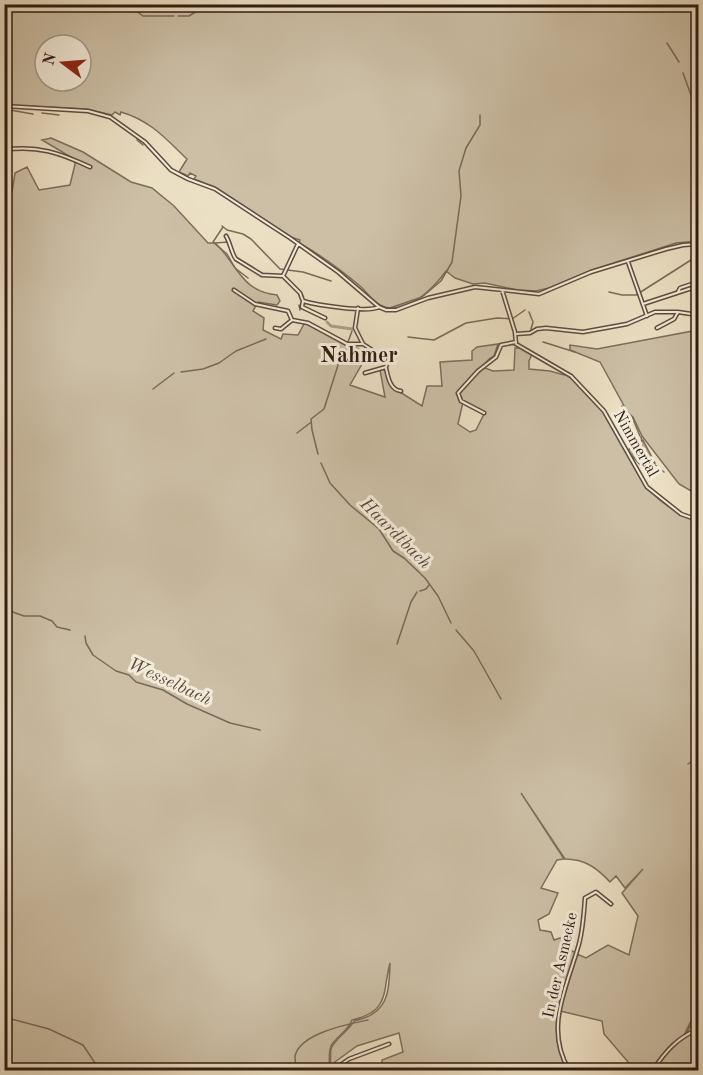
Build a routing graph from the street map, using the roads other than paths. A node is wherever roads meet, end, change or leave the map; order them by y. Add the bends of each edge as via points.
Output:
1 (4, 106) edge
2 (4, 150) edge
3 (90, 167) dead end
4 (226, 236) dead end
5 (298, 244) junction
6 (699, 244) edge
7 (628, 261) junction
8 (283, 276) junction
9 (699, 282) edge
10 (699, 286) edge
11 (234, 290) dead end
12 (502, 290) junction
13 (678, 292) junction
14 (303, 301) junction
15 (643, 304) junction
16 (379, 307) junction
17 (358, 308) junction
18 (678, 312) junction
19 (699, 315) edge
20 (647, 316) junction
21 (325, 318) dead end
22 (292, 320) junction
23 (275, 328) dead end
24 (657, 328) dead end
25 (516, 334) junction
26 (516, 342) junction
27 (363, 344) junction
28 (386, 367) junction
29 (365, 373) dead end
30 (401, 391) dead end
31 (484, 413) dead end
32 (699, 520) edge
33 (611, 904) dead end
34 (699, 1029) edge
35 (389, 1044) dead end
36 (333, 1071) edge
37 (569, 1071) edge
38 (653, 1071) edge

1 - 5 street via 104,115 138,137 171,170 215,189
2 - 3 street via 43,149
4 - 8 street via 236,259 262,275
5 - 8 street
5 - 16 street
6 - 7 street via 676,246
7 - 12 street via 539,294
7 - 15 street
8 - 14 street
9 - 13 street
10 - 13 street
11 - 22 street via 255,304 288,311
12 - 16 street via 476,287 396,310
12 - 25 street
13 - 15 street
14 - 17 street
14 - 21 street via 302,307
15 - 20 street
16 - 17 street
17 - 27 street via 355,328
18 - 19 street
18 - 20 street via 654,312
18 - 24 street via 674,319
20 - 25 street via 586,331 546,327
22 - 23 street via 281,329
22 - 27 street via 308,323 348,345
25 - 26 street
26 - 31 street via 501,345 496,357 458,393 461,401
26 - 32 street, Nimmertal via 571,376 604,411 647,486 681,514
27 - 28 street via 387,359
28 - 29 street
28 - 30 street via 393,387
33 - 37 street, In der Asmecke via 596,892 585,898 581,936 557,1019 562,1056
34 - 38 street via 668,1048
35 - 36 street via 349,1059

